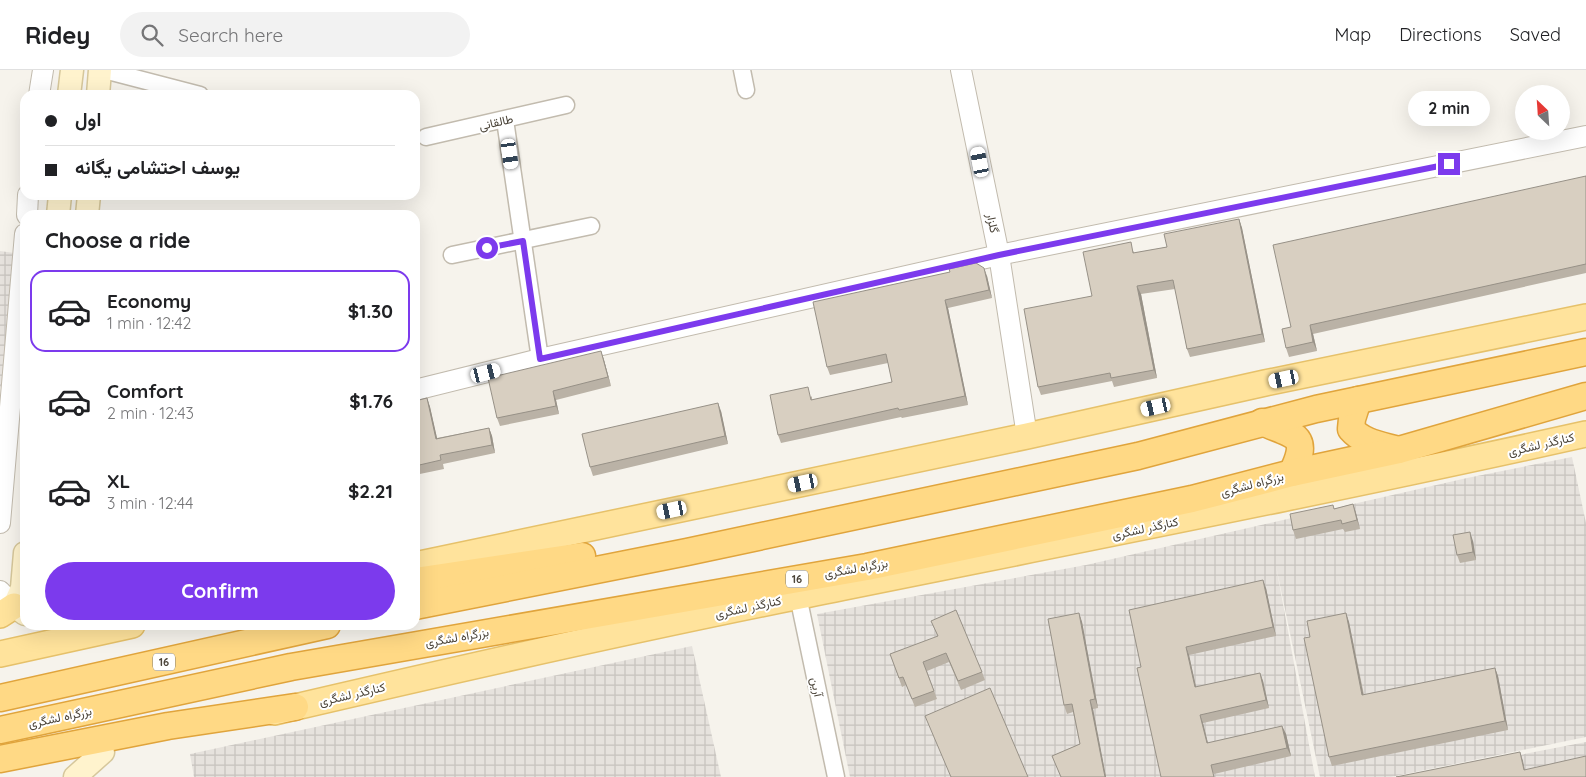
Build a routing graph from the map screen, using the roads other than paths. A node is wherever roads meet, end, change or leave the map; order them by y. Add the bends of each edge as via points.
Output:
1 (42, 70) edge
2 (72, 70) edge
3 (102, 70) edge
4 (742, 70) edge
5 (961, 70) edge
6 (40, 90) edge
7 (70, 90) edge
8 (99, 90) edge
9 (180, 90) edge
10 (746, 90) dead end
11 (566, 105) dead end
12 (506, 120) junction
13 (1586, 136) edge
14 (426, 137) dead end
15 (591, 226) dead end
16 (523, 241) junction
17 (452, 255) dead end
18 (999, 255) junction
19 (20, 292) edge
20 (1586, 317) edge
21 (1586, 352) edge
22 (540, 359) junction
23 (420, 389) edge
24 (1586, 396) edge
25 (1358, 400) junction
26 (1262, 422) junction
27 (1586, 434) edge
28 (1027, 436) junction
29 (1398, 450) junction
30 (1292, 473) junction
31 (0, 523) edge
32 (687, 552) junction
33 (420, 564) edge
34 (420, 581) edge
35 (20, 591) edge
36 (798, 596) junction
37 (420, 605) edge
38 (10, 607) edge
39 (75, 630) edge
40 (305, 630) edge
41 (0, 654) edge
42 (0, 698) edge
43 (294, 707) junction
44 (0, 730) edge
45 (103, 752) junction
46 (0, 759) edge
47 (0, 771) edge
48 (75, 777) edge
49 (836, 777) edge

1 - 6 street
2 - 7 main road
3 - 8 main road
3 - 9 street
4 - 10 street
5 - 18 street, گلزار
11 - 12 street, طالقانی
12 - 14 street, طالقانی
12 - 16 street
13 - 18 street
15 - 16 street
16 - 17 street
16 - 22 street
18 - 22 street
18 - 28 street, گلزار
19 - 31 street
20 - 28 main road
21 - 25 highway
22 - 23 street
24 - 29 highway, بزرگراه لشگری / 16
25 - 26 highway
25 - 29 highway via 1352,419 1352,428 1358,436
26 - 30 highway via 1297,439 1301,452
26 - 32 highway via 1138,456
27 - 36 main road, کنارگذر لشگری via 1327,490
28 - 33 main road
29 - 30 highway, بزرگراه لشگری / 16
30 - 44 highway, بزرگراه لشگری / 16 via 1192,499 867,567 291,667
32 - 34 highway via 632,551 585,556
32 - 37 highway
35 - 38 main road
36 - 43 main road, کنارگذر لشگری
36 - 49 street, آرین
39 - 41 main road
40 - 42 highway, 16
43 - 45 main road, کنارگذر لشگری
43 - 46 highway via 168,726
45 - 47 main road, کنارگذر لشگری
45 - 48 main road

